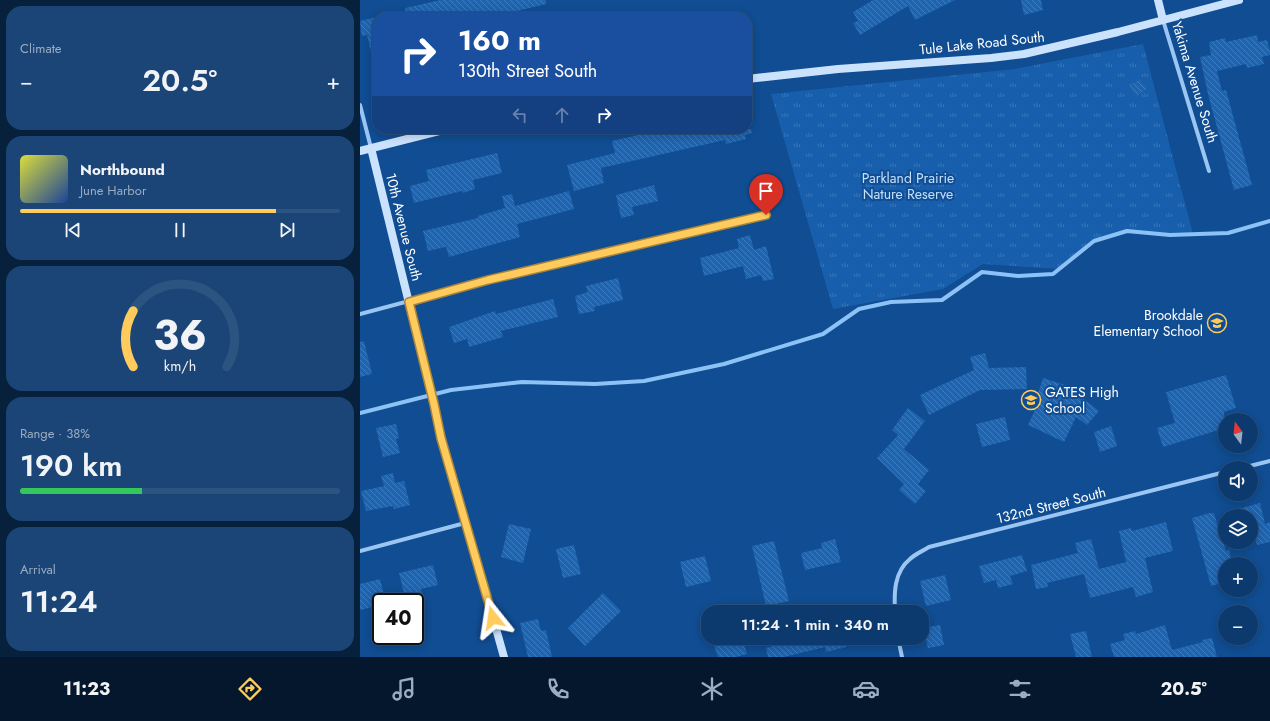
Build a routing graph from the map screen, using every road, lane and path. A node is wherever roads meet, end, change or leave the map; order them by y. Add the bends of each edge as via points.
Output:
1 (1158, 0) edge
2 (1239, 0) edge
3 (1163, 20) junction
4 (752, 78) edge
5 (360, 105) edge
6 (427, 134) edge
7 (371, 148) junction
8 (360, 151) edge
9 (1209, 171) dead end
10 (766, 215) dead end
11 (409, 302) junction
12 (360, 314) edge
13 (1270, 461) edge
14 (1258, 464) edge
15 (1218, 474) edge
16 (465, 524) junction
17 (360, 551) edge
18 (894, 605) edge
19 (899, 645) edge
20 (504, 657) edge
21 (902, 657) edge

1 - 3 street, Yakima Avenue South
2 - 3 street, Tule Lake Road South
3 - 4 street, Tule Lake Road South via 1024,54
3 - 9 street, Yakima Avenue South
5 - 7 street, 10th Avenue South
6 - 7 street
7 - 8 street
7 - 11 street, 10th Avenue South
10 - 11 street via 488,280
11 - 12 street
11 - 16 street, 10th Avenue South via 441,438
13 - 14 street
15 - 18 street, 132nd Street South via 929,547 907,561 899,571
16 - 17 street
16 - 20 street, 10th Avenue South
19 - 21 street

